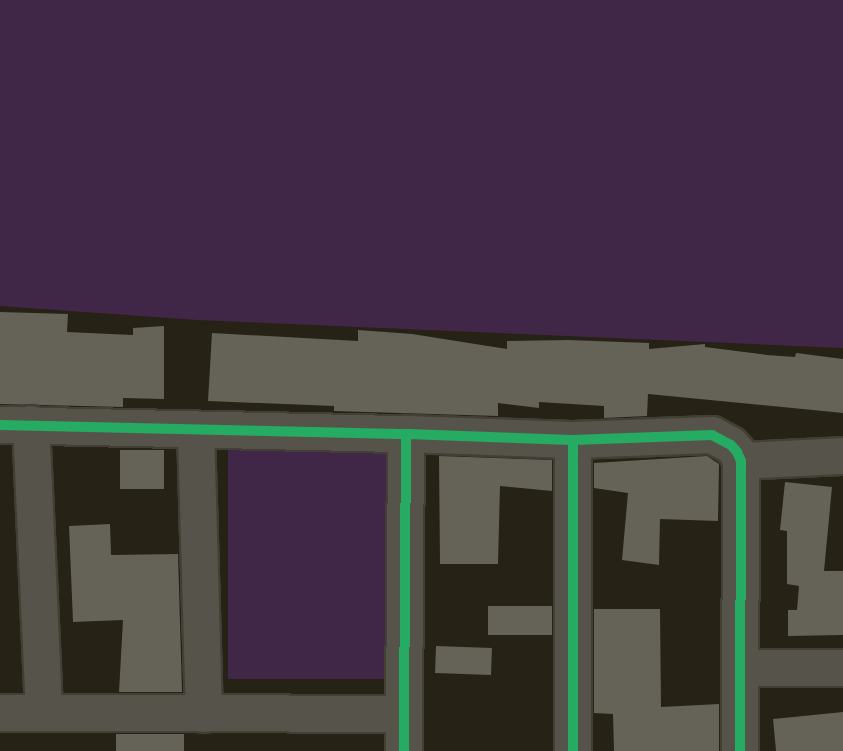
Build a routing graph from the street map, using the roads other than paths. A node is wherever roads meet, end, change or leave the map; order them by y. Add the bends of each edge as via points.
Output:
1 (16, 425) edge
2 (196, 430) junction
3 (406, 434) junction
4 (573, 440) junction
5 (843, 456) edge
6 (741, 461) junction
7 (742, 668) junction
8 (843, 668) edge
9 (0, 713) edge
10 (44, 713) junction
11 (204, 714) junction
12 (403, 714) junction
13 (404, 751) edge
14 (573, 751) edge
15 (740, 751) edge

1 - 2 street
1 - 10 street
2 - 3 street
2 - 11 street
3 - 4 street
3 - 12 street
4 - 6 street via 712,435 731,445
4 - 14 street
5 - 6 street
6 - 7 street
7 - 8 street
7 - 15 street
9 - 10 street
10 - 11 street
11 - 12 street
12 - 13 street

